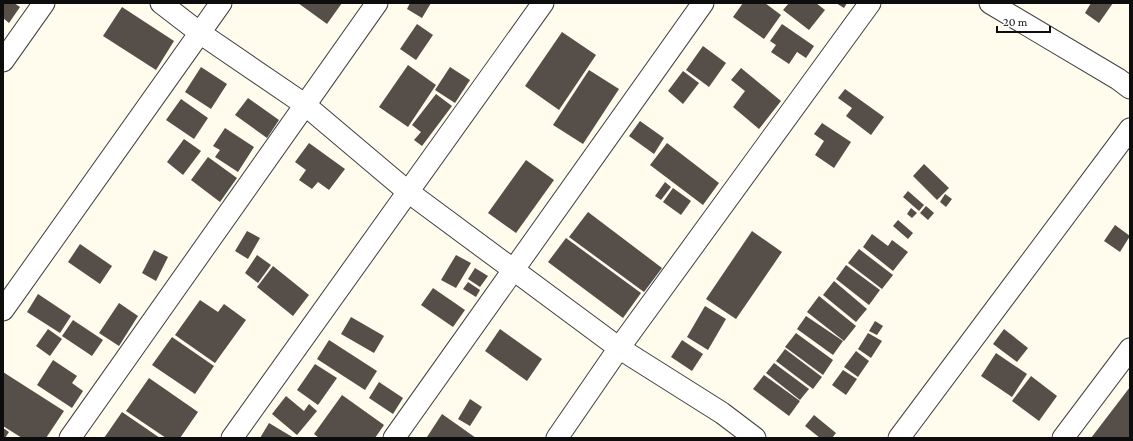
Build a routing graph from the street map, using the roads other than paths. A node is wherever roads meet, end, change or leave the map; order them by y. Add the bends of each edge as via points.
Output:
1 (44, 3) edge
2 (161, 3) edge
3 (221, 3) edge
4 (377, 3) edge
5 (542, 3) edge
6 (703, 3) edge
7 (870, 3) edge
8 (990, 3) edge
9 (200, 33) junction
10 (3, 62) edge
11 (1130, 88) edge
12 (304, 104) junction
13 (1130, 129) edge
14 (407, 190) junction
15 (514, 269) junction
16 (3, 310) edge
17 (619, 348) junction
18 (1130, 349) edge
19 (70, 438) edge
20 (232, 438) edge
21 (394, 438) edge
22 (556, 438) edge
23 (755, 438) edge
24 (899, 438) edge
25 (1063, 438) edge

1 - 10 street
2 - 9 street
3 - 9 street
4 - 12 street
5 - 14 street
6 - 15 street
7 - 17 street
8 - 11 street
9 - 12 street
9 - 16 street
12 - 14 street
12 - 19 street
13 - 24 street
14 - 15 street
14 - 20 street
15 - 17 street
15 - 21 street
17 - 22 street
17 - 23 street via 722,413
18 - 25 street

